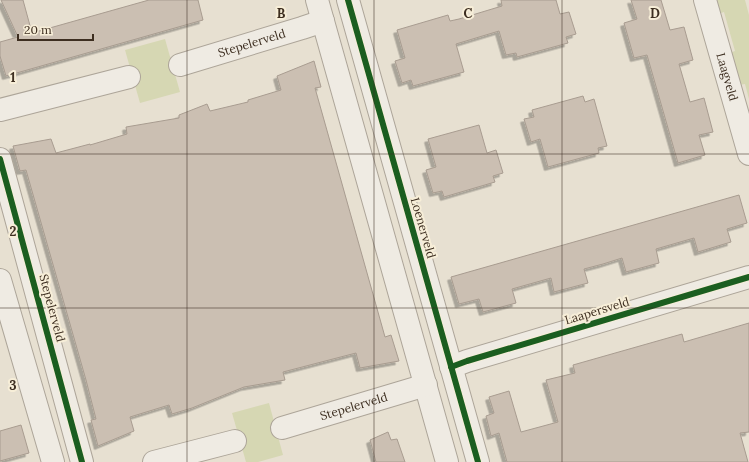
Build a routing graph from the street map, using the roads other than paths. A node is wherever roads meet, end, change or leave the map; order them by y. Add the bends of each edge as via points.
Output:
1 (317, 0) edge
2 (348, 0) edge
3 (705, 0) edge
4 (323, 21) junction
5 (180, 65) dead end
6 (129, 77) dead end
7 (0, 110) edge
8 (749, 154) edge
9 (0, 159) edge
10 (749, 277) edge
11 (0, 280) edge
12 (451, 367) junction
13 (426, 385) junction
14 (282, 428) dead end
15 (235, 440) dead end
16 (53, 462) edge
17 (82, 462) edge
18 (154, 462) edge
19 (447, 462) edge
20 (478, 462) edge

1 - 4 street
2 - 12 street, Loenerveld
3 - 8 street, Laagveld
4 - 5 street, Stepelerveld
4 - 13 street
6 - 7 street
9 - 17 street, Stepelerveld
10 - 12 street, Laapersveld
11 - 16 street
12 - 20 street, Loenerveld
13 - 14 street, Stepelerveld
13 - 19 street
15 - 18 street

